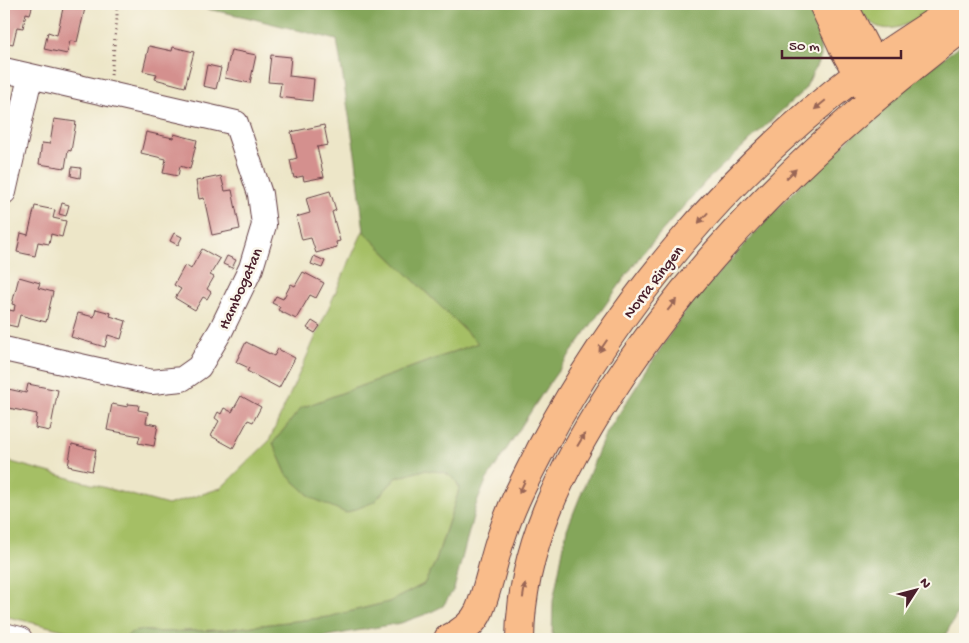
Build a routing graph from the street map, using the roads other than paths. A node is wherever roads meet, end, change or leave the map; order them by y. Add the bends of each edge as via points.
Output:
1 (824, 4) edge
2 (842, 4) edge
3 (963, 4) edge
4 (965, 26) edge
5 (865, 68) junction
6 (4, 70) edge
7 (30, 76) junction
8 (880, 94) junction
9 (4, 192) edge
10 (4, 349) edge
11 (4, 635) edge
12 (20, 639) edge
13 (448, 639) edge
14 (520, 639) edge

1 - 5 main road via 844,49
2 - 5 main road
3 - 5 main road, Norra Ringen
4 - 8 main road, Norra Ringen
5 - 8 main road
5 -> 13 main road, Norra Ringen via 800,122 736,184 674,252 619,323 568,402 524,482 501,537 479,612 468,626
6 - 7 street, Hambogatan
7 - 9 street
7 - 10 street, Hambogatan via 236,123 260,194 264,225 251,268 221,330 199,367 182,379 152,382
14 -> 8 main road, Norra Ringen via 527,574 541,523 572,457 627,368 675,302 740,226 810,156
11 - 12 street

